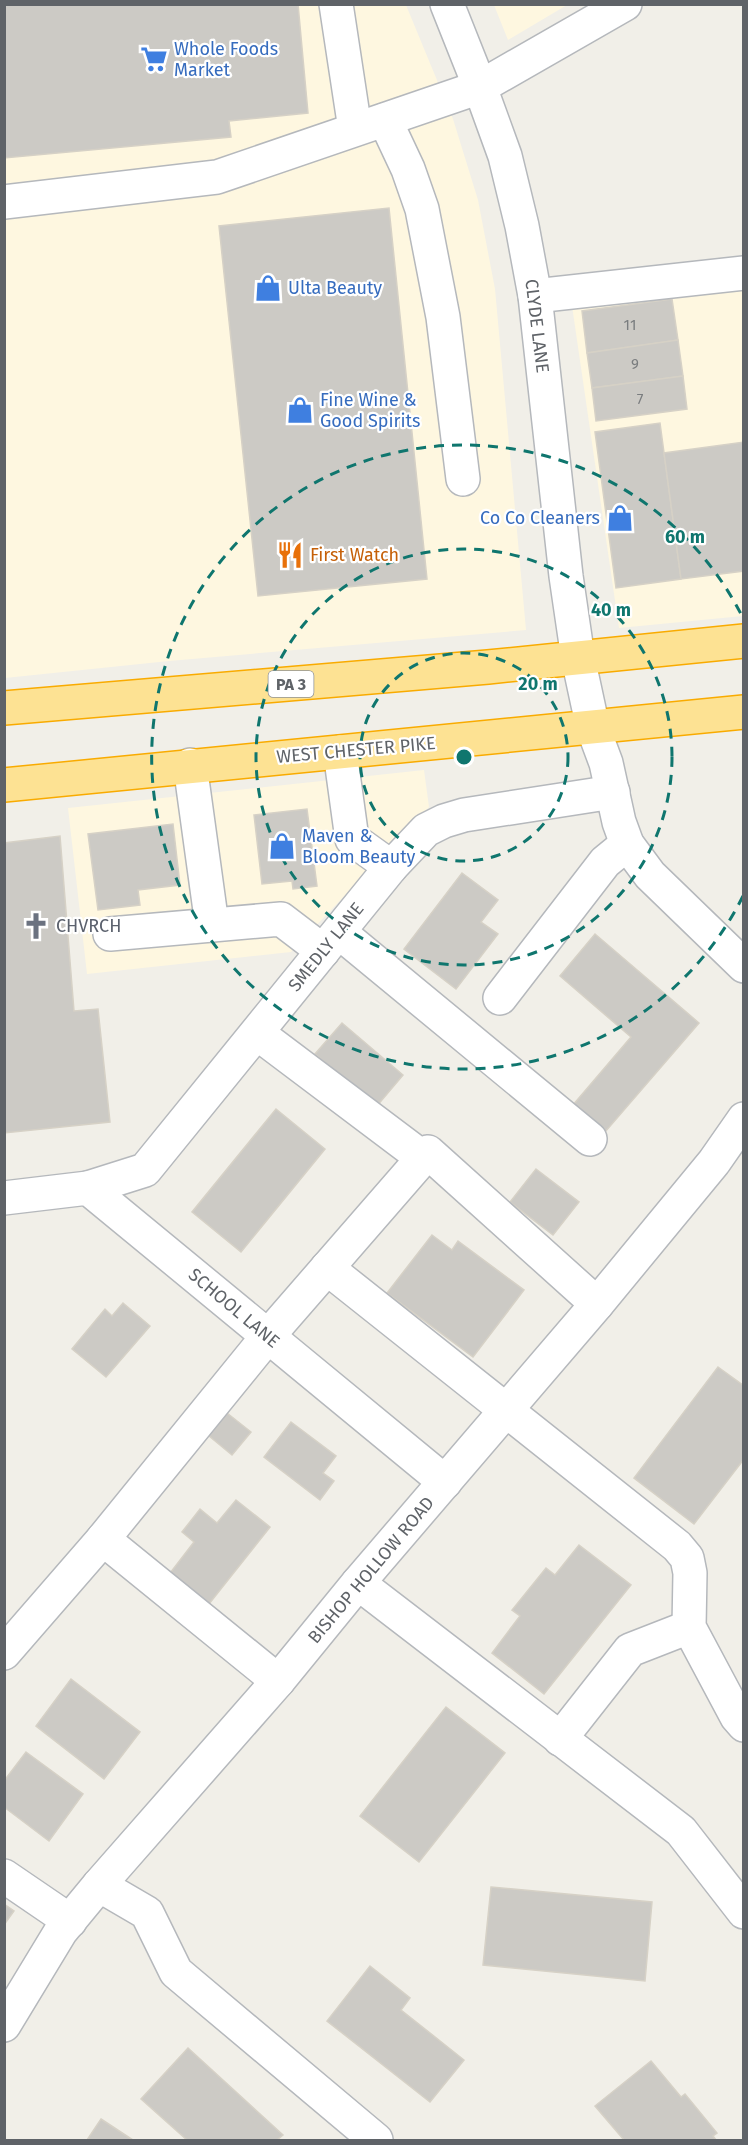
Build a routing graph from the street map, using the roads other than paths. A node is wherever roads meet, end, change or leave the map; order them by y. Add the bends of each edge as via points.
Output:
1 (336, 4) edge
2 (447, 4) edge
3 (625, 4) edge
4 (480, 87) junction
5 (370, 124) junction
6 (4, 202) edge
7 (744, 273) edge
8 (535, 296) junction
9 (463, 479) dead end
10 (744, 641) edge
11 (578, 658) junction
12 (4, 708) edge
13 (744, 712) edge
14 (593, 728) junction
15 (340, 752) junction
16 (190, 765) junction
17 (4, 784) edge
18 (613, 792) junction
19 (627, 844) junction
20 (391, 867) junction
21 (212, 925) junction
22 (110, 934) dead end
23 (331, 941) junction
24 (744, 966) edge
25 (500, 998) dead end
26 (256, 1032) junction
27 (744, 1119) edge
28 (590, 1139) dead end
29 (423, 1158) junction
30 (88, 1188) junction
31 (4, 1198) edge
32 (327, 1268) junction
33 (597, 1304) junction
34 (268, 1336) junction
35 (506, 1410) junction
36 (445, 1482) junction
37 (104, 1539) junction
38 (358, 1583) junction
39 (689, 1627) junction
40 (4, 1653) edge
41 (278, 1681) junction
42 (744, 1725) edge
43 (560, 1739) junction
44 (4, 1876) edge
45 (99, 1885) junction
46 (744, 1912) edge
47 (70, 1921) junction
48 (4, 2025) edge
49 (376, 2140) edge

1 - 5 street
2 - 4 street, CLYDE LANE
3 - 4 street
4 - 5 street
4 - 8 street, CLYDE LANE via 504,156
5 - 6 street via 217,177
5 - 9 street via 408,169 422,210 443,317
7 - 8 street via 711,288
8 - 11 street, CLYDE LANE
10 - 11 highway, PA 3
11 - 12 highway, PA 3
11 - 14 street
13 - 14 highway, WEST CHESTER PIKE
14 - 15 highway, WEST CHESTER PIKE
14 - 18 street
15 - 16 highway, WEST CHESTER PIKE
15 - 20 street via 352,839
16 - 17 highway, WEST CHESTER PIKE
16 - 21 street
18 - 19 street
18 - 20 street, SMEDLY LANE via 464,814 426,830
19 - 24 street via 650,875
19 - 25 street via 605,862
20 - 23 street, SMEDLY LANE
21 - 22 street
21 - 23 street via 281,919
23 - 26 street, SMEDLY LANE
23 - 28 street
26 - 29 street
26 - 30 street, SMEDLY LANE via 145,1170
27 - 33 street, BISHOP HOLLOW ROAD via 714,1162
29 - 32 street
29 - 33 street via 428,1152
30 - 31 street
30 - 34 street, SCHOOL LANE
32 - 34 street
32 - 35 street
33 - 35 street, BISHOP HOLLOW ROAD
34 - 36 street, SCHOOL LANE
34 - 37 street
35 - 36 street, BISHOP HOLLOW ROAD
35 - 39 street via 677,1546 687,1558 690,1573
36 - 38 street, BISHOP HOLLOW ROAD
37 - 40 street
37 - 41 street
38 - 41 street, BISHOP HOLLOW ROAD
38 - 43 street
39 - 42 street via 736,1717
39 - 43 street via 630,1650
41 - 45 street, BISHOP HOLLOW ROAD
43 - 46 street via 681,1831
44 - 47 street
45 - 47 street, BISHOP HOLLOW ROAD
45 - 49 street via 147,1913 176,1972
47 - 48 street, BISHOP HOLLOW ROAD

